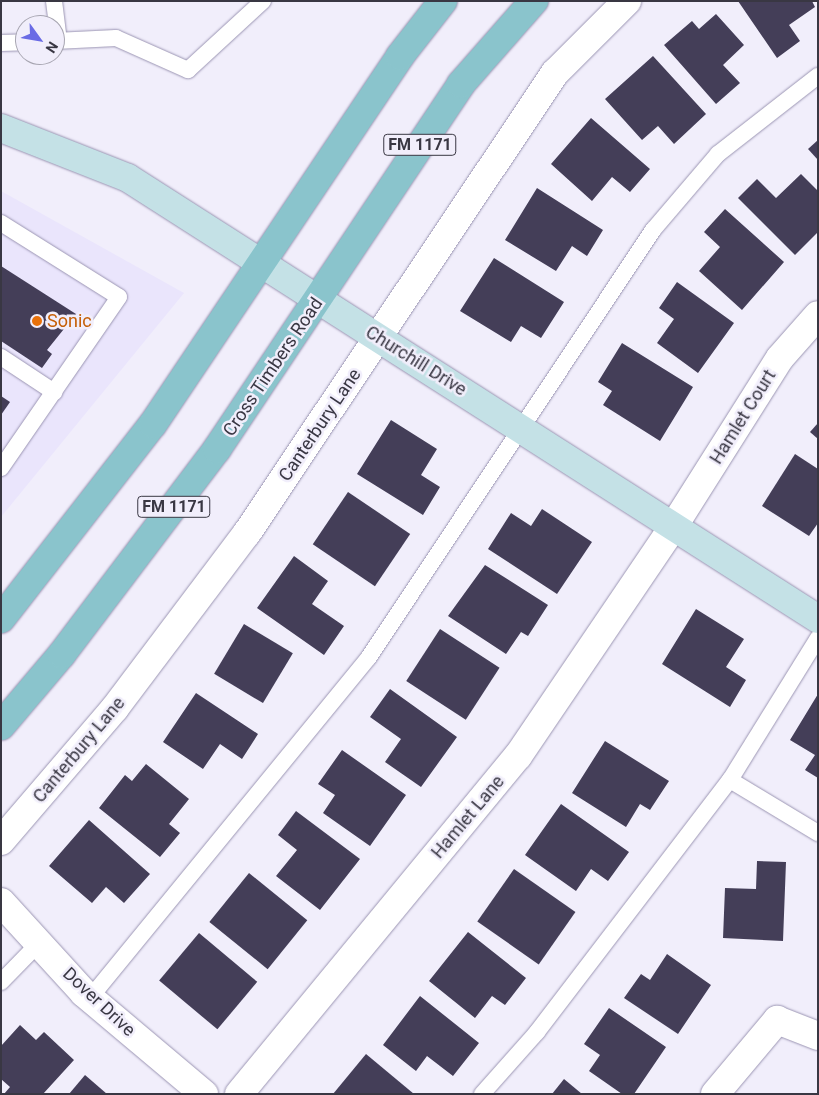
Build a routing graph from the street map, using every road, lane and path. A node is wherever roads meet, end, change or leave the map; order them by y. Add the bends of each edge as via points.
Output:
1 (54, 1) edge
2 (263, 1) edge
3 (443, 1) edge
4 (534, 1) edge
5 (627, 1) edge
6 (55, 15) edge
7 (65, 41) edge
8 (15, 42) edge
9 (1, 43) edge
10 (818, 76) edge
11 (1, 128) edge
12 (1, 222) edge
13 (262, 264) junction
14 (319, 299) junction
15 (818, 314) edge
16 (380, 338) junction
17 (1, 357) edge
18 (54, 392) junction
19 (525, 430) junction
20 (1, 468) edge
21 (675, 524) junction
22 (1, 619) edge
23 (818, 619) edge
24 (818, 638) edge
25 (1, 726) edge
26 (730, 780) junction
27 (818, 833) edge
28 (1, 841) edge
29 (1, 902) edge
30 (39, 943) junction
31 (1, 982) edge
32 (90, 998) junction
33 (818, 1036) edge
34 (204, 1094) edge
35 (239, 1094) edge
36 (482, 1094) edge
37 (715, 1094) edge

1 - 6 lane
2 - 7 lane via 188,70 116,38
3 - 13 main road via 400,56
4 - 14 main road, Cross Timbers Road / FM 1171 via 461,84
5 - 16 street, Canterbury Lane via 555,73 492,162
8 - 9 lane
10 - 19 lane via 718,154 653,230
11 - 13 street, Churchill Drive via 128,178
12 - 18 lane via 119,298
13 - 14 street, Churchill Drive
13 - 22 main road via 153,424
14 - 16 street, Churchill Drive
14 - 25 main road, Cross Timbers Road / FM 1171 via 143,550
15 - 21 street, Hamlet Court via 780,358
16 - 19 street, Churchill Drive
16 - 28 street, Canterbury Lane via 229,557 115,708
17 - 18 lane
18 - 20 lane
19 - 21 street, Churchill Drive
19 - 32 lane via 369,657
21 - 23 street, Churchill Drive
21 - 35 street, Hamlet Lane via 518,756
24 - 26 lane
26 - 27 lane
26 - 36 lane via 537,1032
29 - 30 street, Dover Drive
30 - 31 lane
30 - 32 street, Dover Drive
32 - 34 street, Dover Drive
33 - 37 street via 777,1020

